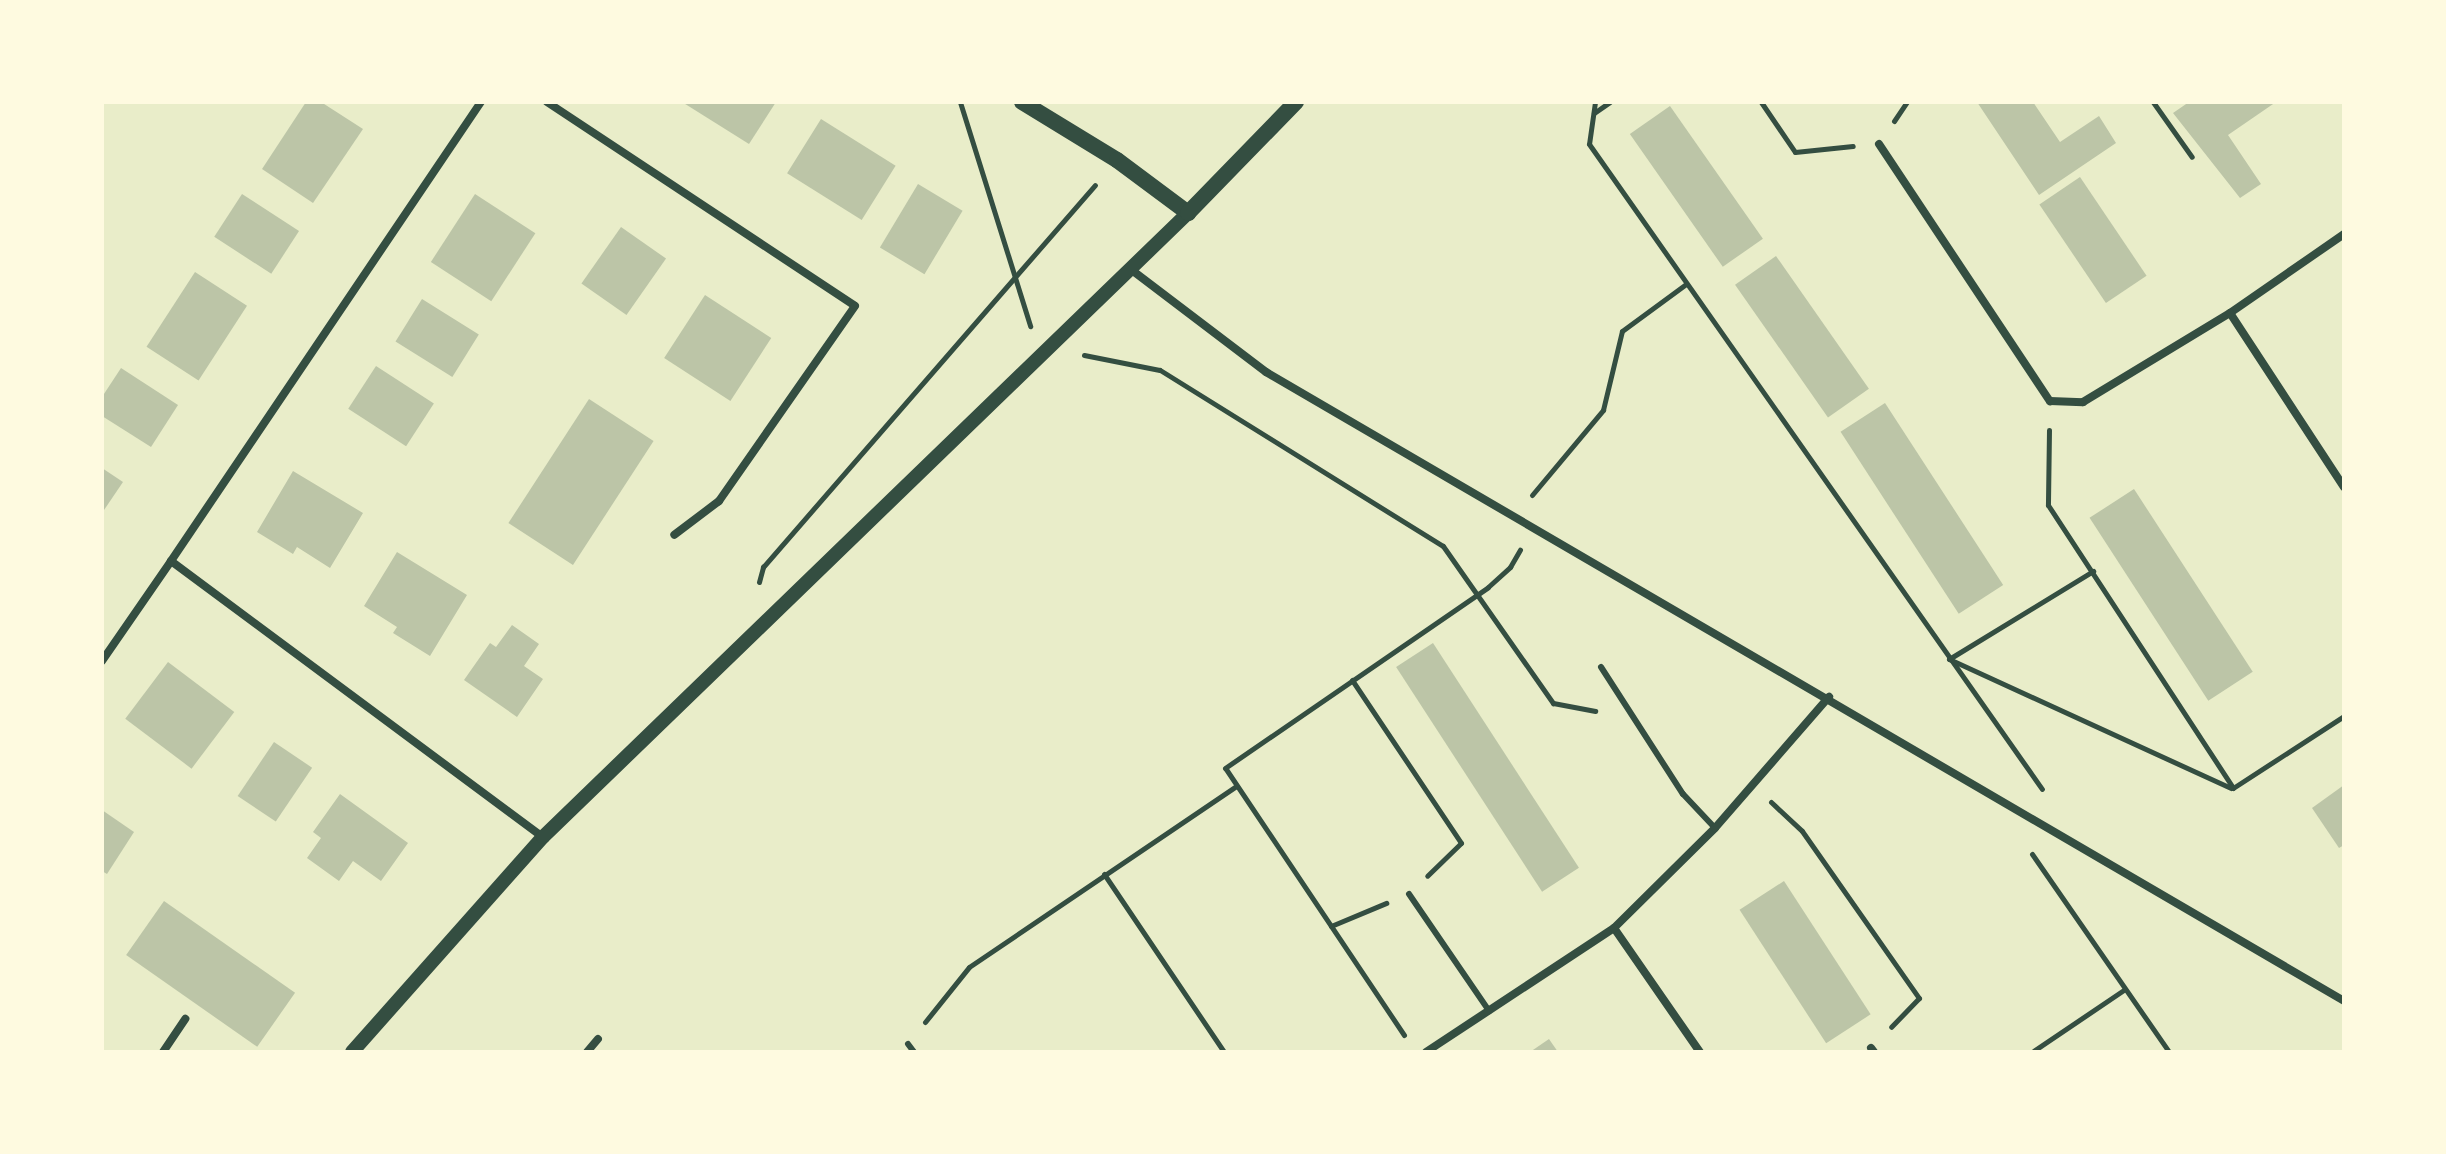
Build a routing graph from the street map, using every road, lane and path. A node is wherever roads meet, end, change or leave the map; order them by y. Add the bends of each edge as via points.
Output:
1 (481, 102) edge
2 (547, 102) edge
3 (960, 102) edge
4 (1022, 102) edge
5 (1296, 102) edge
6 (1595, 102) edge
7 (1610, 102) edge
8 (1761, 102) edge
9 (2153, 102) edge
10 (1593, 114) junction
11 (1879, 144) joint
12 (2192, 157) dead end
13 (1117, 160) junction
14 (1188, 213) junction
15 (2344, 234) edge
16 (1133, 271) junction
17 (1011, 278) junction
18 (1686, 284) junction
19 (2230, 313) junction
20 (1048, 349) junction
21 (2050, 401) junction
22 (2344, 487) edge
23 (1514, 517) junction
24 (674, 535) dead end
25 (171, 561) junction
26 (1510, 567) dead end
27 (2093, 571) junction
28 (1475, 595) junction
29 (742, 642) junction
30 (1949, 659) junction
31 (102, 661) edge
32 (1601, 667) dead end
33 (1352, 680) junction
34 (1829, 697) junction
35 (2344, 716) edge
36 (1636, 719) junction
37 (1753, 784) junction
38 (1236, 786) junction
39 (2233, 788) junction
40 (2039, 823) junction
41 (1715, 828) junction
42 (543, 837) junction
43 (1104, 874) junction
44 (1409, 894) junction
45 (1331, 926) junction
46 (1614, 928) junction
47 (2125, 989) junction
48 (2344, 1001) edge
49 (1489, 1011) junction
50 (185, 1019) dead end
51 (598, 1039) dead end
52 (1408, 1039) dead end
53 (908, 1044) joint
54 (1872, 1050) edge
55 (163, 1052) edge
56 (352, 1052) edge
57 (587, 1052) edge
58 (914, 1052) edge
59 (1224, 1052) edge
60 (1426, 1052) edge
61 (1700, 1052) edge
62 (2032, 1052) edge
63 (2169, 1052) edge

1 - 25 street
2 - 24 street via 855,306 719,501
3 - 17 path
4 - 13 main road
5 - 14 main road
6 - 10 path
7 - 10 path
8 - 11 path via 1795,152
9 - 12 path
10 - 18 path via 1589,144
11 - 21 street
13 - 14 main road
13 - 17 path
14 - 16 street
15 - 19 street
16 - 20 street
16 - 23 street via 1266,372
17 - 20 path via 1024,318
17 - 29 path via 763,567
18 - 23 path via 1622,331 1603,410
18 - 30 path
19 - 21 street via 2083,402
19 - 22 street
20 - 28 path via 1160,370 1443,546
20 - 29 street
21 - 27 path via 2048,505
23 - 34 street
25 - 31 street
25 - 42 street
26 - 28 path
27 - 30 path
27 - 39 path
28 - 33 path
28 - 36 path via 1553,703
29 - 42 street
30 - 39 path
30 - 40 path via 2042,790
32 - 36 lane
33 - 38 path via 1225,768
33 - 44 path via 1461,843
34 - 37 street
34 - 40 street
35 - 39 path
36 - 41 lane via 1683,794
37 - 41 street
37 - 54 path via 1802,831 1919,998
38 - 43 path
38 - 45 path
40 - 47 path via 2032,854
40 - 48 street
41 - 46 street
42 - 56 street
43 - 53 path via 969,967
43 - 59 path
44 - 45 path
44 - 49 lane
45 - 52 path
46 - 49 street
46 - 61 street
47 - 62 path
47 - 63 path
49 - 60 street
50 - 55 street
51 - 57 street
53 - 58 lane

